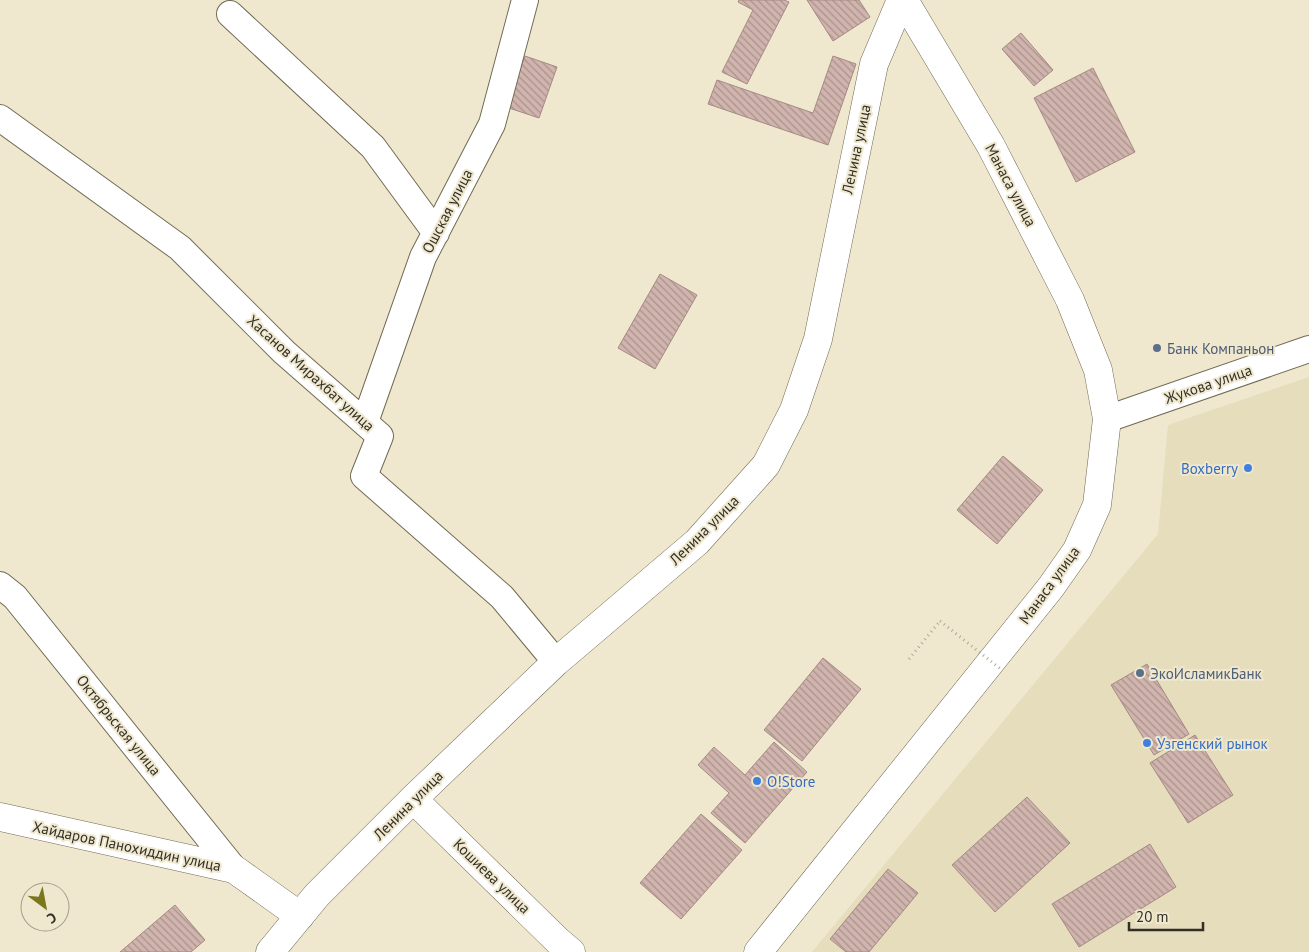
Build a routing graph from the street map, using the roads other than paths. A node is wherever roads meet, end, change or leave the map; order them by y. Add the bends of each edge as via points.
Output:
1 (525, 0) edge
2 (903, 0) edge
3 (230, 14) dead end
4 (0, 118) edge
5 (436, 233) junction
6 (1309, 348) edge
7 (1107, 419) junction
8 (365, 422) junction
9 (0, 585) edge
10 (556, 662) junction
11 (414, 799) junction
12 (0, 818) edge
13 (234, 869) junction
14 (300, 916) junction
15 (270, 952) edge
16 (571, 952) edge
17 (758, 952) edge

1 - 5 street, Ошская улица via 492,124
2 - 7 main road, Манаса улица via 991,146 1070,300 1098,370
2 - 10 main road, Ленина улица via 874,64 818,339 794,410 766,465 697,542
3 - 5 street via 372,147
4 - 8 street, Хасанов Мирахбат улица via 180,248 284,352
5 - 8 street, Ошская улица via 423,257
6 - 7 street, Жукова улица
7 - 17 main road, Манаса улица via 1097,505 1077,550 1039,602
8 - 10 street, Хасанов Мирахбат улица via 380,436 364,476 502,597
9 - 13 street, Октябрьская улица via 15,597
10 - 11 main road, Ленина улица
11 - 14 main road, Ленина улица
11 - 16 main road, Кошиева улица
12 - 13 main road, Хайдаров Панохиддин улица
13 - 14 main road, Хайдаров Панохиддин улица
14 - 15 main road, Ленина улица

